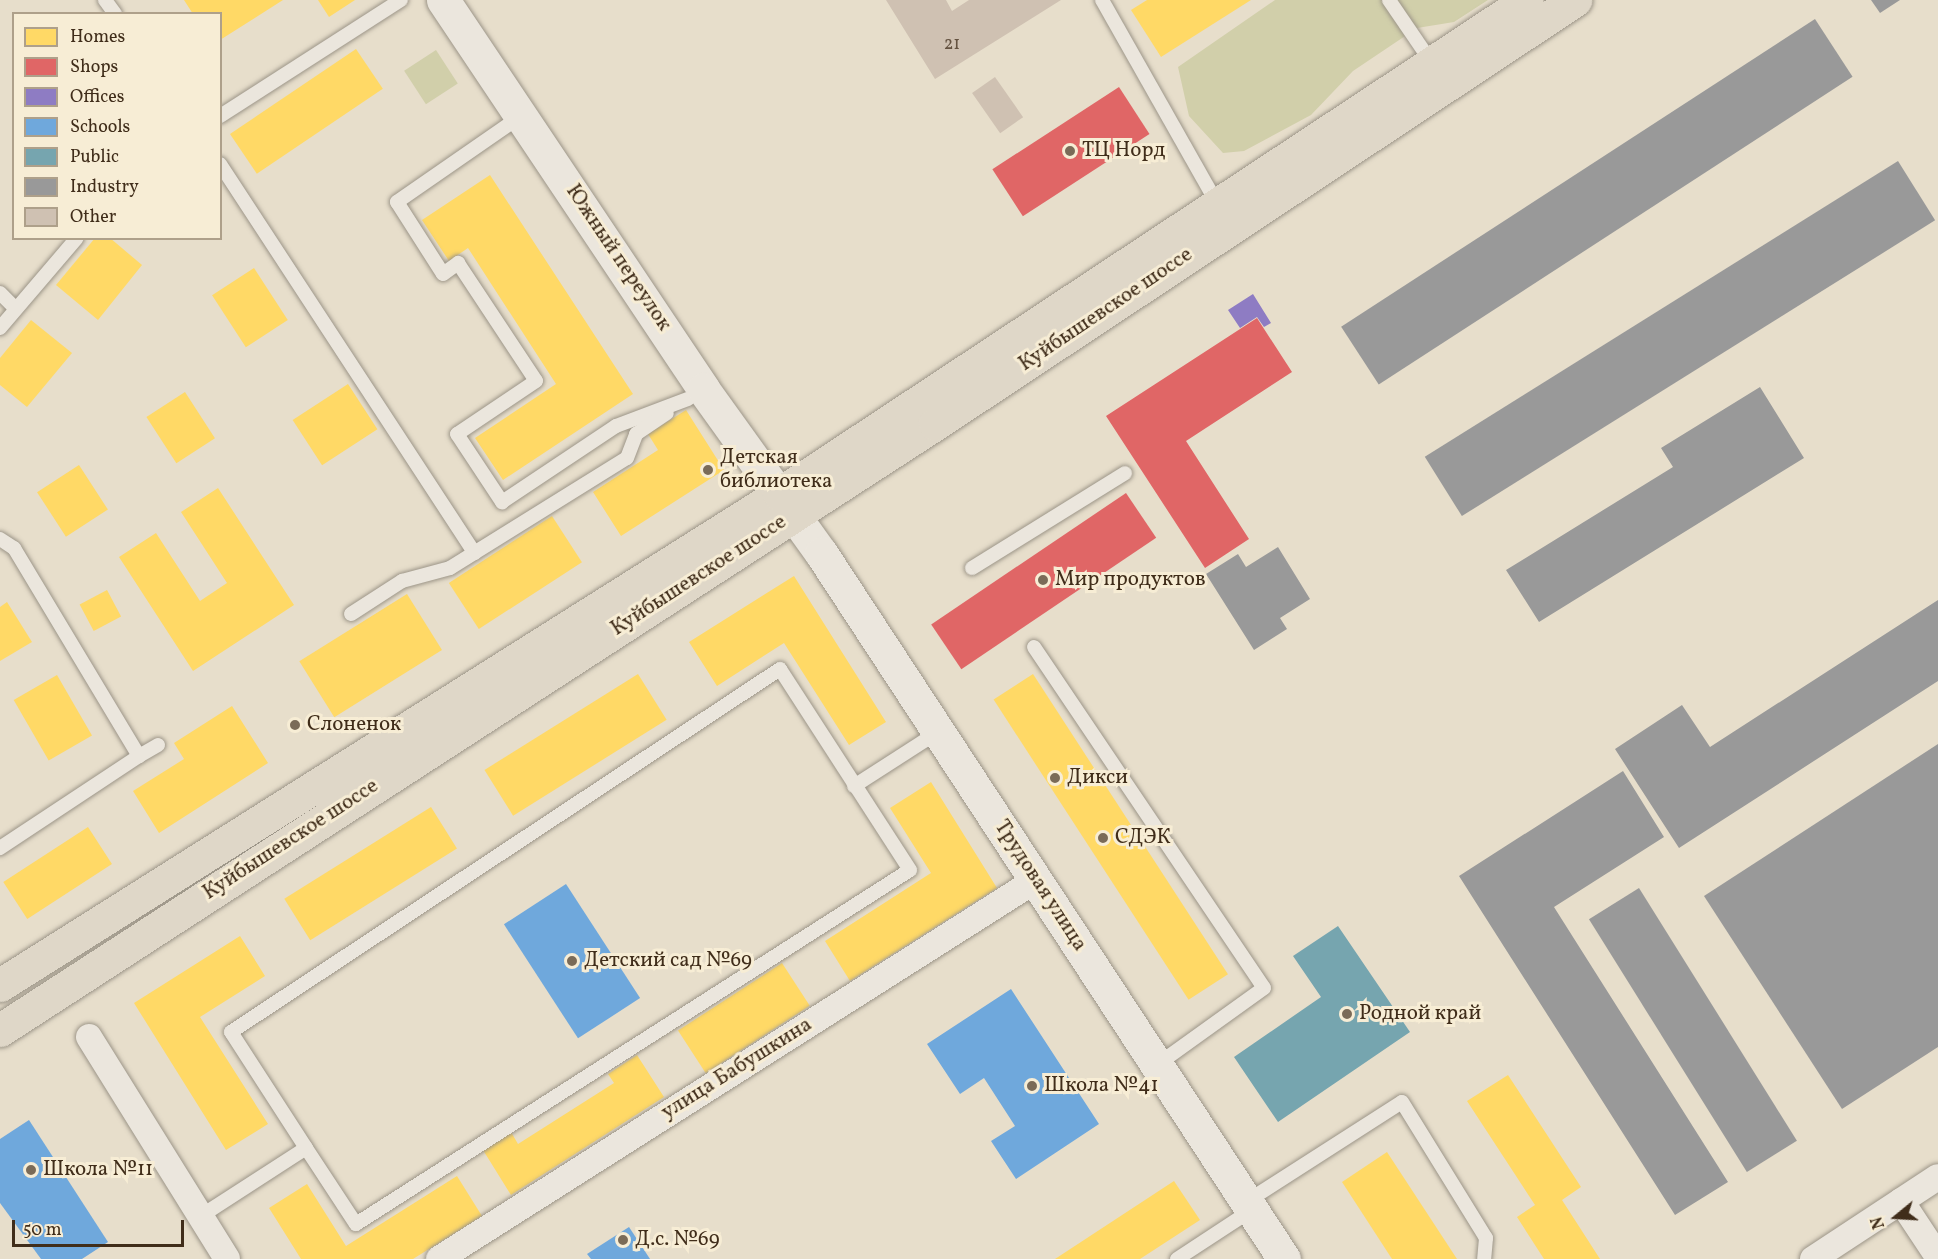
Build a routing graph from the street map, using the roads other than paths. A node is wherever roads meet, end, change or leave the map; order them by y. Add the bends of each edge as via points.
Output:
1 (401, 0) edge
2 (443, 0) edge
3 (1102, 0) edge
4 (1389, 0) edge
5 (1527, 0) edge
6 (1575, 0) edge
7 (1430, 60) junction
8 (222, 115) edge
9 (523, 115) junction
10 (222, 167) edge
11 (1216, 202) junction
12 (75, 240) edge
13 (0, 293) edge
14 (15, 308) junction
15 (0, 328) edge
16 (696, 394) junction
17 (1125, 473) dead end
18 (786, 505) junction
19 (0, 539) edge
20 (475, 553) junction
21 (972, 568) dead end
22 (351, 614) dead end
23 (1034, 647) dead end
24 (938, 731) junction
25 (158, 745) dead end
26 (139, 756) junction
27 (854, 786) junction
28 (0, 848) edge
29 (1036, 880) junction
30 (0, 985) edge
31 (0, 1032) edge
32 (89, 1037) dead end
33 (1157, 1065) junction
34 (306, 1148) junction
35 (1938, 1177) edge
36 (1901, 1201) junction
37 (1249, 1206) junction
38 (201, 1216) junction
39 (1938, 1257) edge
40 (227, 1259) edge
41 (439, 1259) edge
42 (1177, 1259) edge
43 (1284, 1259) edge
44 (1484, 1259) edge
45 (1813, 1259) edge

1 - 8 lane
2 - 9 street, Южный переулок
3 - 11 lane
4 - 7 lane
5 - 7 main road, Куйбышевское шоссе
6 - 18 main road, Куйбышевское шоссе
7 - 11 main road, Куйбышевское шоссе
9 - 16 street, Южный переулок
9 - 16 lane via 397,202 443,274 458,263 536,381 457,434 502,502 616,426
10 - 20 lane
11 - 18 main road, Куйбышевское шоссе
12 - 14 lane
13 - 14 lane
14 - 15 lane
16 - 18 street, Южный переулок
16 - 20 lane via 636,434 627,458
17 - 21 lane
18 - 24 street, Трудовая улица
18 - 30 main road, Куйбышевское шоссе
18 - 31 main road, Куйбышевское шоссе
19 - 26 lane via 14,548
20 - 22 lane via 450,568 402,581
23 - 33 lane via 1264,988
24 - 27 lane
24 - 29 street, Трудовая улица
25 - 26 lane
26 - 28 lane
27 - 34 lane via 910,870 356,1224
27 - 34 lane via 780,669 231,1032
29 - 33 street, Трудовая улица
29 - 41 street, улица Бабушкина
32 - 38 street
33 - 37 street, Трудовая улица
34 - 38 lane
35 - 36 street
36 - 39 street
36 - 45 street
37 - 42 lane
37 - 43 street, Трудовая улица
37 - 44 lane via 1402,1102 1485,1238
38 - 40 street

